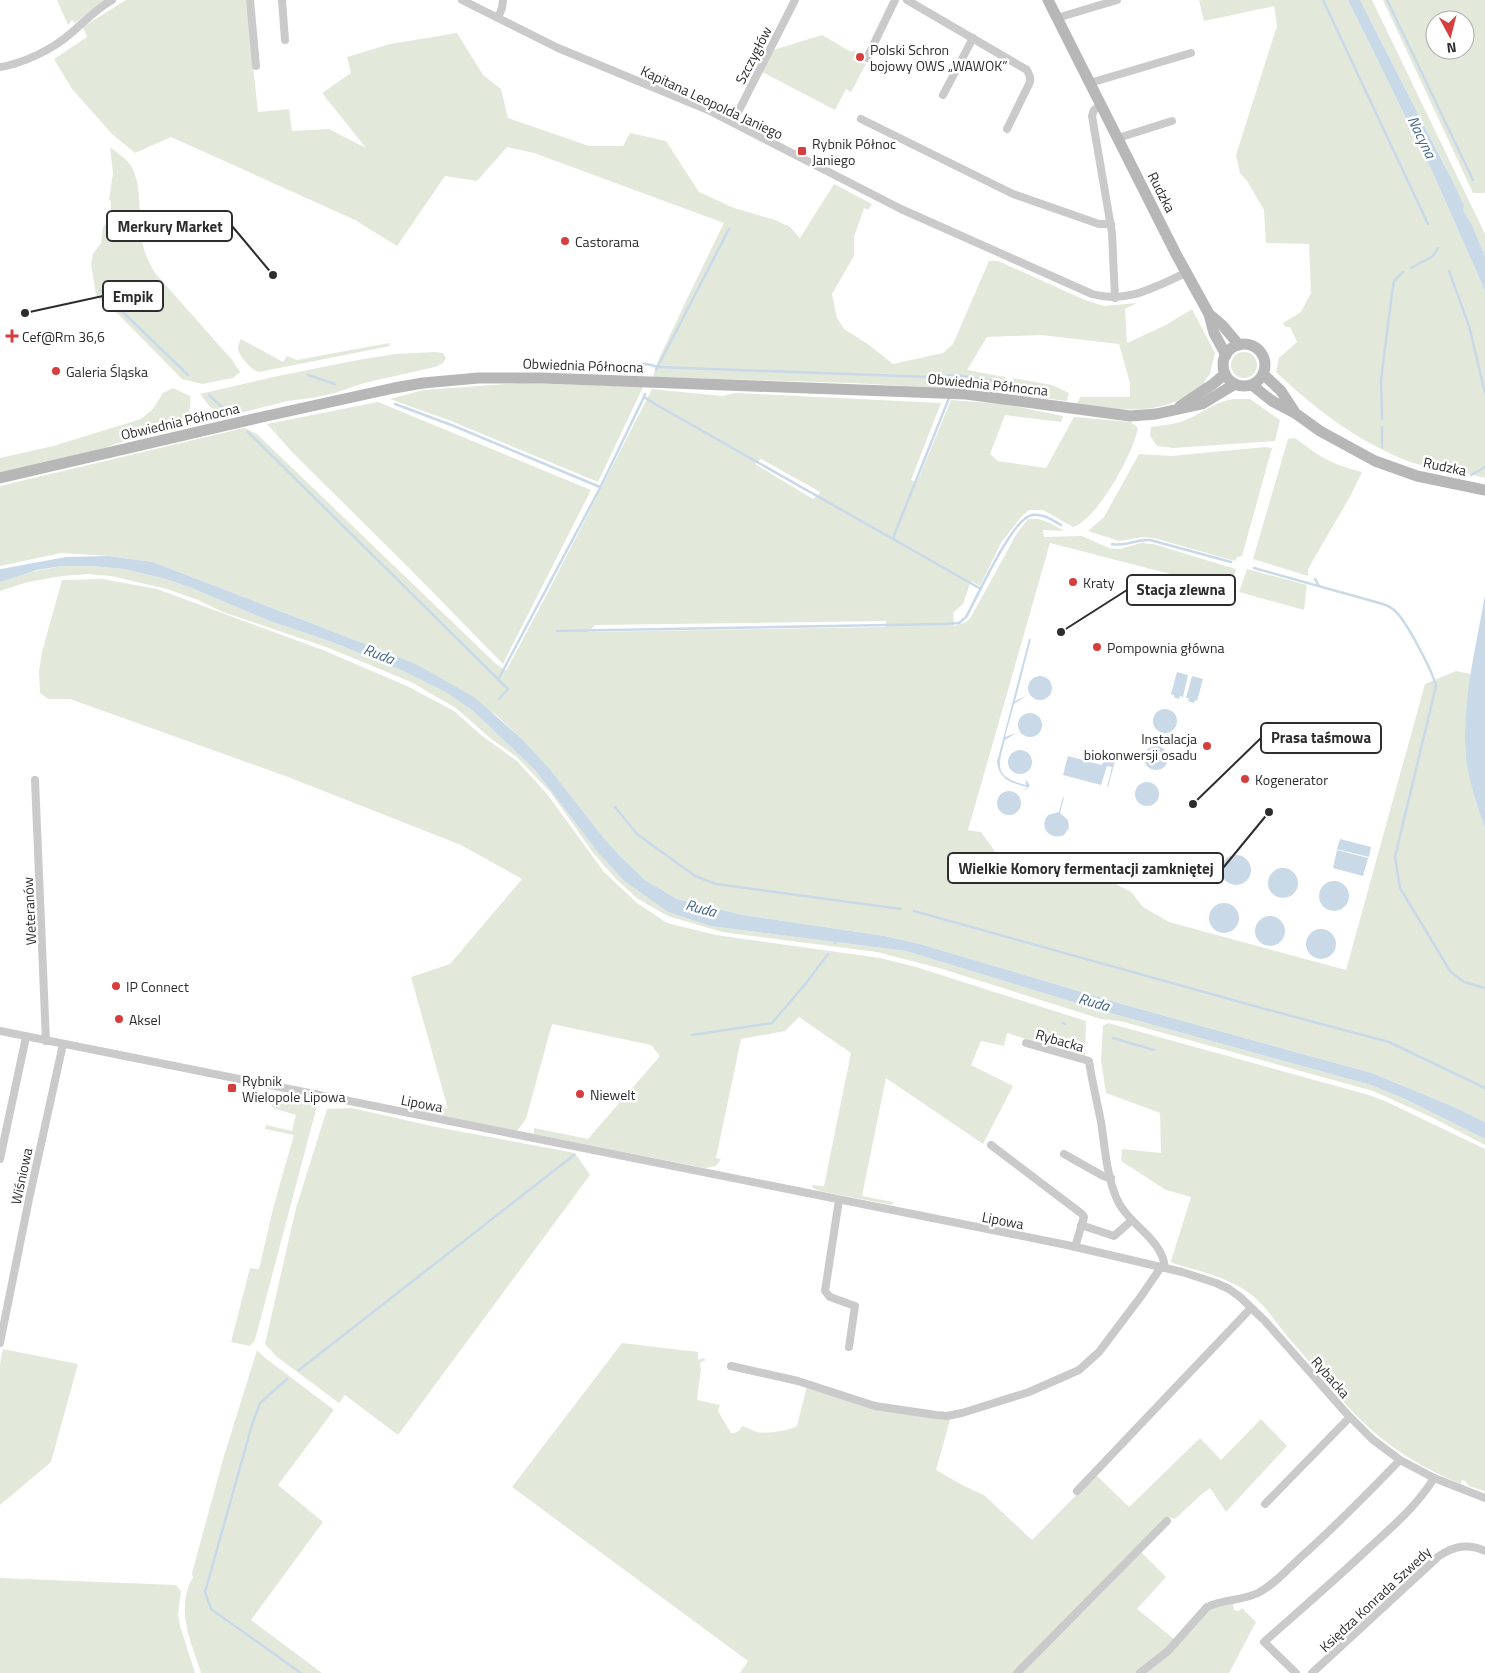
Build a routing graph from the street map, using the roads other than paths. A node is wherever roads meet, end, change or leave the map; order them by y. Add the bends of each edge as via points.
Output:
1 (112, 0) edge
2 (250, 0) edge
3 (282, 0) edge
4 (462, 0) edge
5 (503, 0) edge
6 (795, 0) edge
7 (895, 0) edge
8 (907, 0) edge
9 (1048, 0) edge
10 (1118, 0) edge
11 (498, 18) junction
12 (1058, 18) junction
13 (973, 38) junction
14 (285, 40) dead end
15 (1191, 53) dead end
16 (867, 58) dead end
17 (256, 66) dead end
18 (0, 67) edge
19 (1090, 83) junction
20 (943, 95) dead end
21 (1101, 106) junction
22 (861, 119) dead end
23 (1172, 121) dead end
24 (733, 122) junction
25 (1007, 129) dead end
26 (1118, 138) junction
27 (1111, 224) junction
28 (1186, 273) junction
29 (1115, 298) junction
30 (1209, 314) junction
31 (1239, 345) junction
32 (1226, 355) junction
33 (1225, 374) junction
34 (1263, 374) junction
35 (1235, 384) junction
36 (1252, 385) junction
37 (1174, 410) junction
38 (1295, 413) junction
39 (0, 478) edge
40 (1485, 490) edge
41 (35, 780) dead end
42 (0, 1031) edge
43 (26, 1037) junction
44 (46, 1041) junction
45 (1026, 1043) dead end
46 (63, 1044) junction
47 (991, 1145) dead end
48 (1064, 1154) dead end
49 (0, 1160) edge
50 (1110, 1178) junction
51 (839, 1200) junction
52 (1131, 1221) junction
53 (1081, 1225) junction
54 (1075, 1247) junction
55 (1163, 1267) junction
56 (1251, 1308) junction
57 (0, 1343) edge
58 (849, 1346) dead end
59 (731, 1366) dead end
60 (1350, 1417) junction
61 (1400, 1460) junction
62 (1434, 1478) junction
63 (1077, 1491) dead end
64 (1485, 1498) edge
65 (1265, 1504) dead end
66 (1168, 1521) dead end
67 (1485, 1551) edge
68 (1017, 1673) edge
69 (1140, 1673) edge
70 (1296, 1673) edge
71 (1312, 1673) edge

1 - 18 street via 57,43 24,60
2 - 17 street
3 - 14 street
4 - 11 street, Kapitana Leopolda Janiego
5 - 11 street
6 - 24 street, Szczygłów
7 - 16 street
8 - 13 street
9 - 12 main road, Rudzka
10 - 12 street
11 - 24 street, Kapitana Leopolda Janiego via 558,48
12 - 19 main road, Rudzka
13 - 20 street
13 - 25 street via 1025,68 1030,75 1030,82
15 - 19 street
19 - 21 main road, Rudzka
21 - 26 main road, Rudzka
21 - 27 street via 1094,110 1092,116
22 - 27 street via 1013,194 1099,224
23 - 26 street
24 - 29 street, Kapitana Leopolda Janiego via 910,213 1085,291
26 - 28 main road, Rudzka
27 - 29 street
28 - 29 street, Kapitana Leopolda Janiego via 1138,294
28 - 30 main road, Rudzka
30 - 31 main road, Rudzka
30 - 32 main road, Rudzka
31 - 32 main road
31 - 34 main road via 1252,346 1260,351 1265,360
32 - 33 main road via 1223,364
33 - 35 main road
33 - 37 main road, Obwiednia Północna
34 - 36 main road
34 - 38 main road, Rudzka via 1281,391
35 - 36 main road
35 - 37 main road, Obwiednia Północna via 1202,404
36 - 38 main road, Rudzka
37 - 39 main road, Obwiednia Północna via 1130,416 966,394 558,378 478,378 424,383 378,392
38 - 40 main road, Rudzka via 1320,431 1375,461 1417,476
41 - 44 street, Weteranów
42 - 43 street, Lipowa
43 - 44 street, Lipowa
43 - 49 street
44 - 46 street, Lipowa
45 - 50 street, Rybacka via 1089,1061
46 - 51 street, Lipowa
46 - 57 street, Wiśniowa
47 - 53 street via 1082,1214
48 - 50 street
50 - 52 street, Rybacka via 1118,1202
51 - 54 street, Lipowa
51 - 58 street via 825,1291 828,1296 855,1306
52 - 53 street via 1114,1236
52 - 55 street, Rybacka via 1160,1250 1164,1257
53 - 54 street
54 - 55 street, Lipowa
55 - 56 street, Rybacka via 1222,1285
55 - 59 street via 1099,1352 1079,1370 1029,1392 962,1414 947,1416 875,1406 812,1385
56 - 60 street, Rybacka
56 - 63 street
60 - 61 street, Rybacka
60 - 65 street
61 - 62 street, Rybacka
61 - 69 street via 1329,1533 1272,1584 1240,1600 1207,1607 1168,1651
62 - 64 street, Rybacka
62 - 70 street via 1402,1518 1264,1642
66 - 68 street
67 - 71 street, Księdza Konrada Szwedy via 1463,1546 1454,1547 1440,1556

